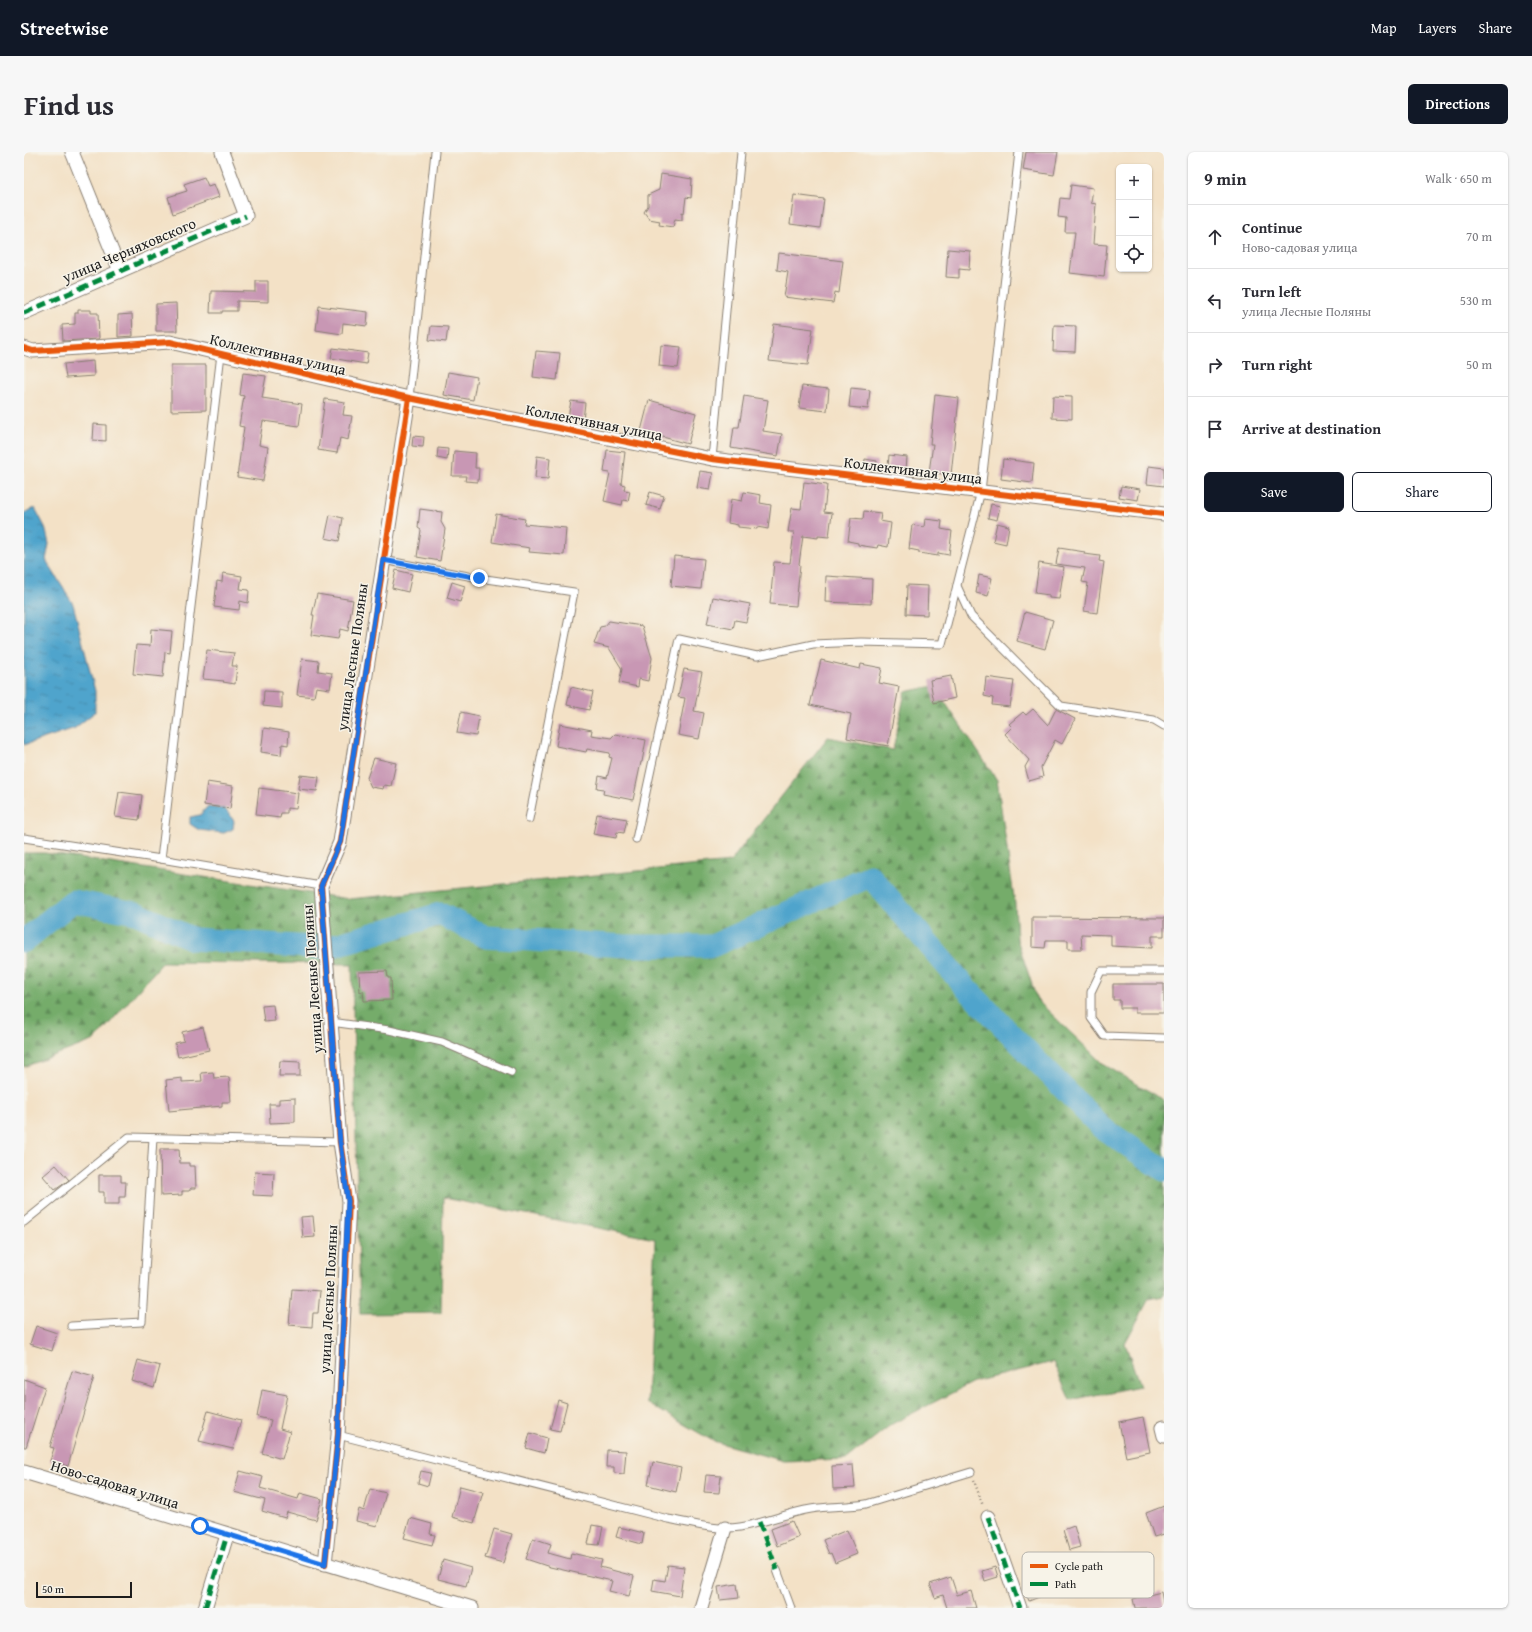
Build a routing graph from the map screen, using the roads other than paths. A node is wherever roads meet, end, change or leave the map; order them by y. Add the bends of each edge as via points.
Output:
1 (72, 152) edge
2 (222, 152) edge
3 (435, 152) edge
4 (742, 152) edge
5 (1019, 152) edge
6 (120, 271) junction
7 (24, 313) edge
8 (24, 348) edge
9 (221, 354) junction
10 (409, 398) junction
11 (712, 459) junction
12 (981, 491) junction
13 (1164, 514) edge
14 (383, 560) junction
15 (957, 586) junction
16 (1164, 726) edge
17 (529, 819) dead end
18 (24, 838) edge
19 (636, 839) dead end
20 (161, 859) junction
21 (321, 886) junction
22 (1164, 971) edge
23 (331, 1022) junction
24 (1164, 1038) edge
25 (511, 1072) dead end
26 (153, 1138) junction
27 (340, 1142) junction
28 (24, 1222) edge
29 (71, 1326) dead end
30 (1164, 1426) edge
31 (338, 1435) junction
32 (1164, 1436) edge
33 (24, 1472) edge
34 (971, 1472) road end
35 (988, 1517) road end
36 (726, 1528) junction
37 (227, 1535) junction
38 (325, 1564) junction
39 (777, 1570) dead end
40 (205, 1608) edge
41 (472, 1608) edge
42 (701, 1608) edge
43 (791, 1608) edge
44 (1020, 1608) edge

1 - 6 street
2 - 6 street, улица Черняховского via 246,216
3 - 10 lane
4 - 11 lane
5 - 12 lane
6 - 7 street, улица Черняховского
8 - 9 street, Коллективная улица via 33,351 170,342
9 - 10 street, Коллективная улица
9 - 20 lane
10 - 11 street, Коллективная улица
10 - 14 street, улица Лесные Поляны
11 - 12 street, Коллективная улица
12 - 13 street, Коллективная улица
12 - 15 lane
14 - 17 lane via 574,592
14 - 21 street, улица Лесные Поляны via 340,842
15 - 16 lane via 971,616 1061,706 1154,720
15 - 19 lane via 942,644 813,644 757,656 679,639
18 - 20 lane
20 - 21 lane
21 - 23 street, улица Лесные Поляны
22 - 24 lane via 1101,971 1091,992 1091,1018 1104,1036
23 - 25 lane via 389,1030 442,1042
23 - 27 street, улица Лесные Поляны
26 - 27 lane
26 - 28 lane via 129,1137
26 - 29 lane via 142,1322
27 - 31 street, улица Лесные Поляны via 348,1201
30 - 32 street
31 - 36 lane via 668,1518
31 - 38 street, улица Лесные Поляны
33 - 37 street, Ново-садовая улица
34 - 36 lane via 866,1504 814,1508 749,1525
35 - 44 street
36 - 42 street
37 - 38 street, Ново-садовая улица
37 - 40 street
38 - 41 street, Ново-садовая улица
39 - 43 lane

